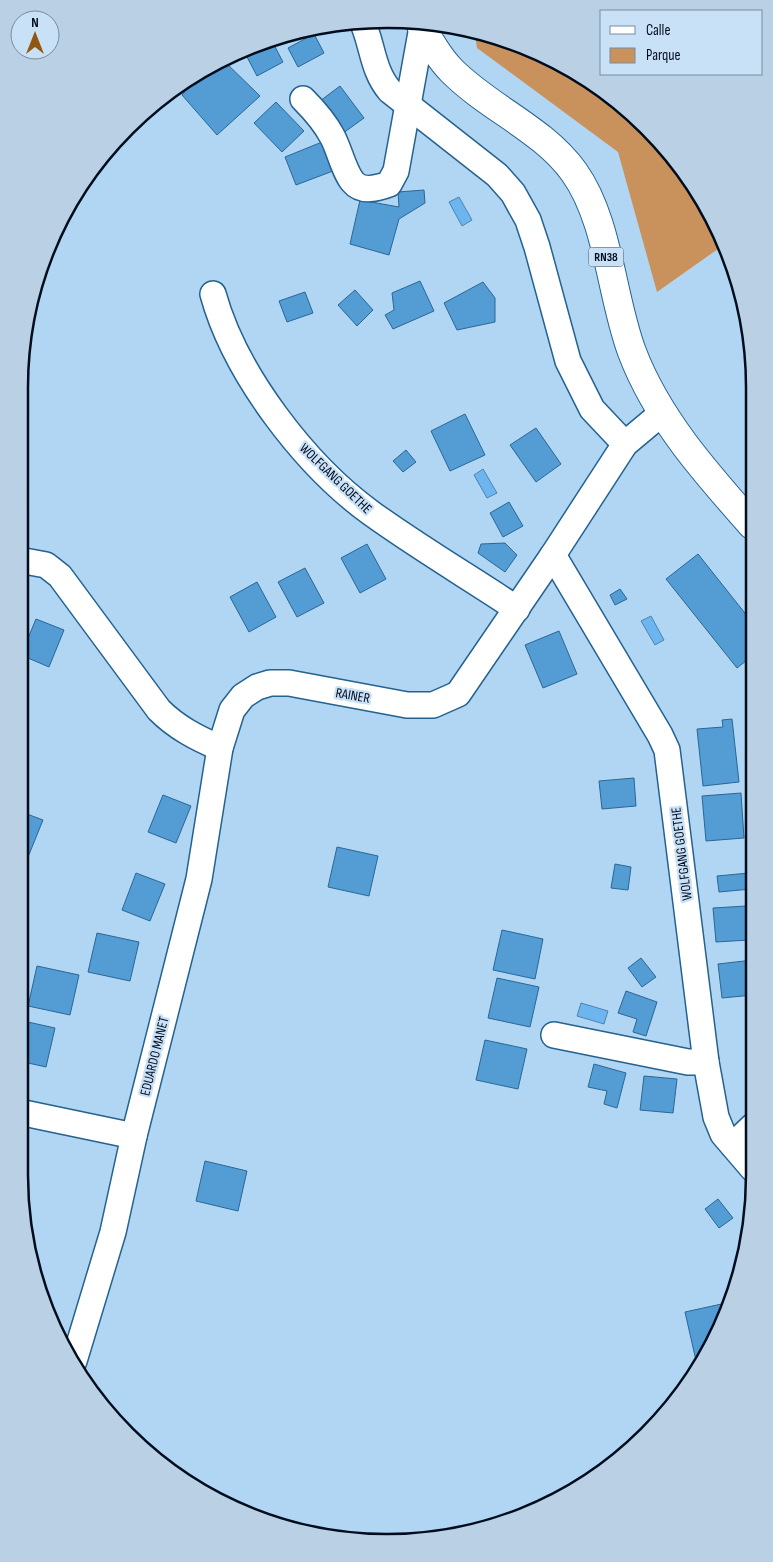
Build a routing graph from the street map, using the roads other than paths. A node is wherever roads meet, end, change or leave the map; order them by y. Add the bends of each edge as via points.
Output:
1 (364, 28) edge
2 (420, 29) edge
3 (424, 30) edge
4 (303, 99) dead end
5 (407, 105) junction
6 (214, 294) dead end
7 (662, 413) junction
8 (624, 444) junction
9 (746, 518) edge
10 (554, 555) junction
11 (28, 562) edge
12 (517, 609) junction
13 (220, 748) junction
14 (554, 1035) dead end
15 (706, 1062) junction
16 (28, 1114) edge
17 (746, 1133) edge
18 (134, 1136) junction
19 (733, 1145) junction
20 (746, 1161) edge
21 (76, 1355) edge

1 - 5 street via 381,80
2 - 5 street
3 - 7 main road, RN38 via 451,70 545,141 575,173 594,215 632,352
4 - 5 street via 332,135 352,182 362,188 376,189 389,184 396,171
5 - 8 street via 497,175 513,193 528,220 537,247 568,361 592,409
6 - 12 street, WOLFGANG GOETHE via 243,366 304,449 370,512
7 - 8 street, RAINER
7 - 9 main road, RN38
8 - 10 street, RAINER
10 - 12 street, RAINER
10 - 15 street, WOLFGANG GOETHE via 667,750
11 - 13 street via 46,565 60,576 172,723
12 - 13 street, RAINER via 458,694 448,700 433,705 407,705 289,683 270,683 243,696 232,710
13 - 18 street, EDUARDO MANET via 199,879
14 - 15 street via 688,1062
15 - 19 street, WOLFGANG GOETHE via 716,1118 723,1134
16 - 18 street
17 - 19 street
18 - 21 street, EDUARDO MANET via 105,1264
19 - 20 street, WOLFGANG GOETHE

